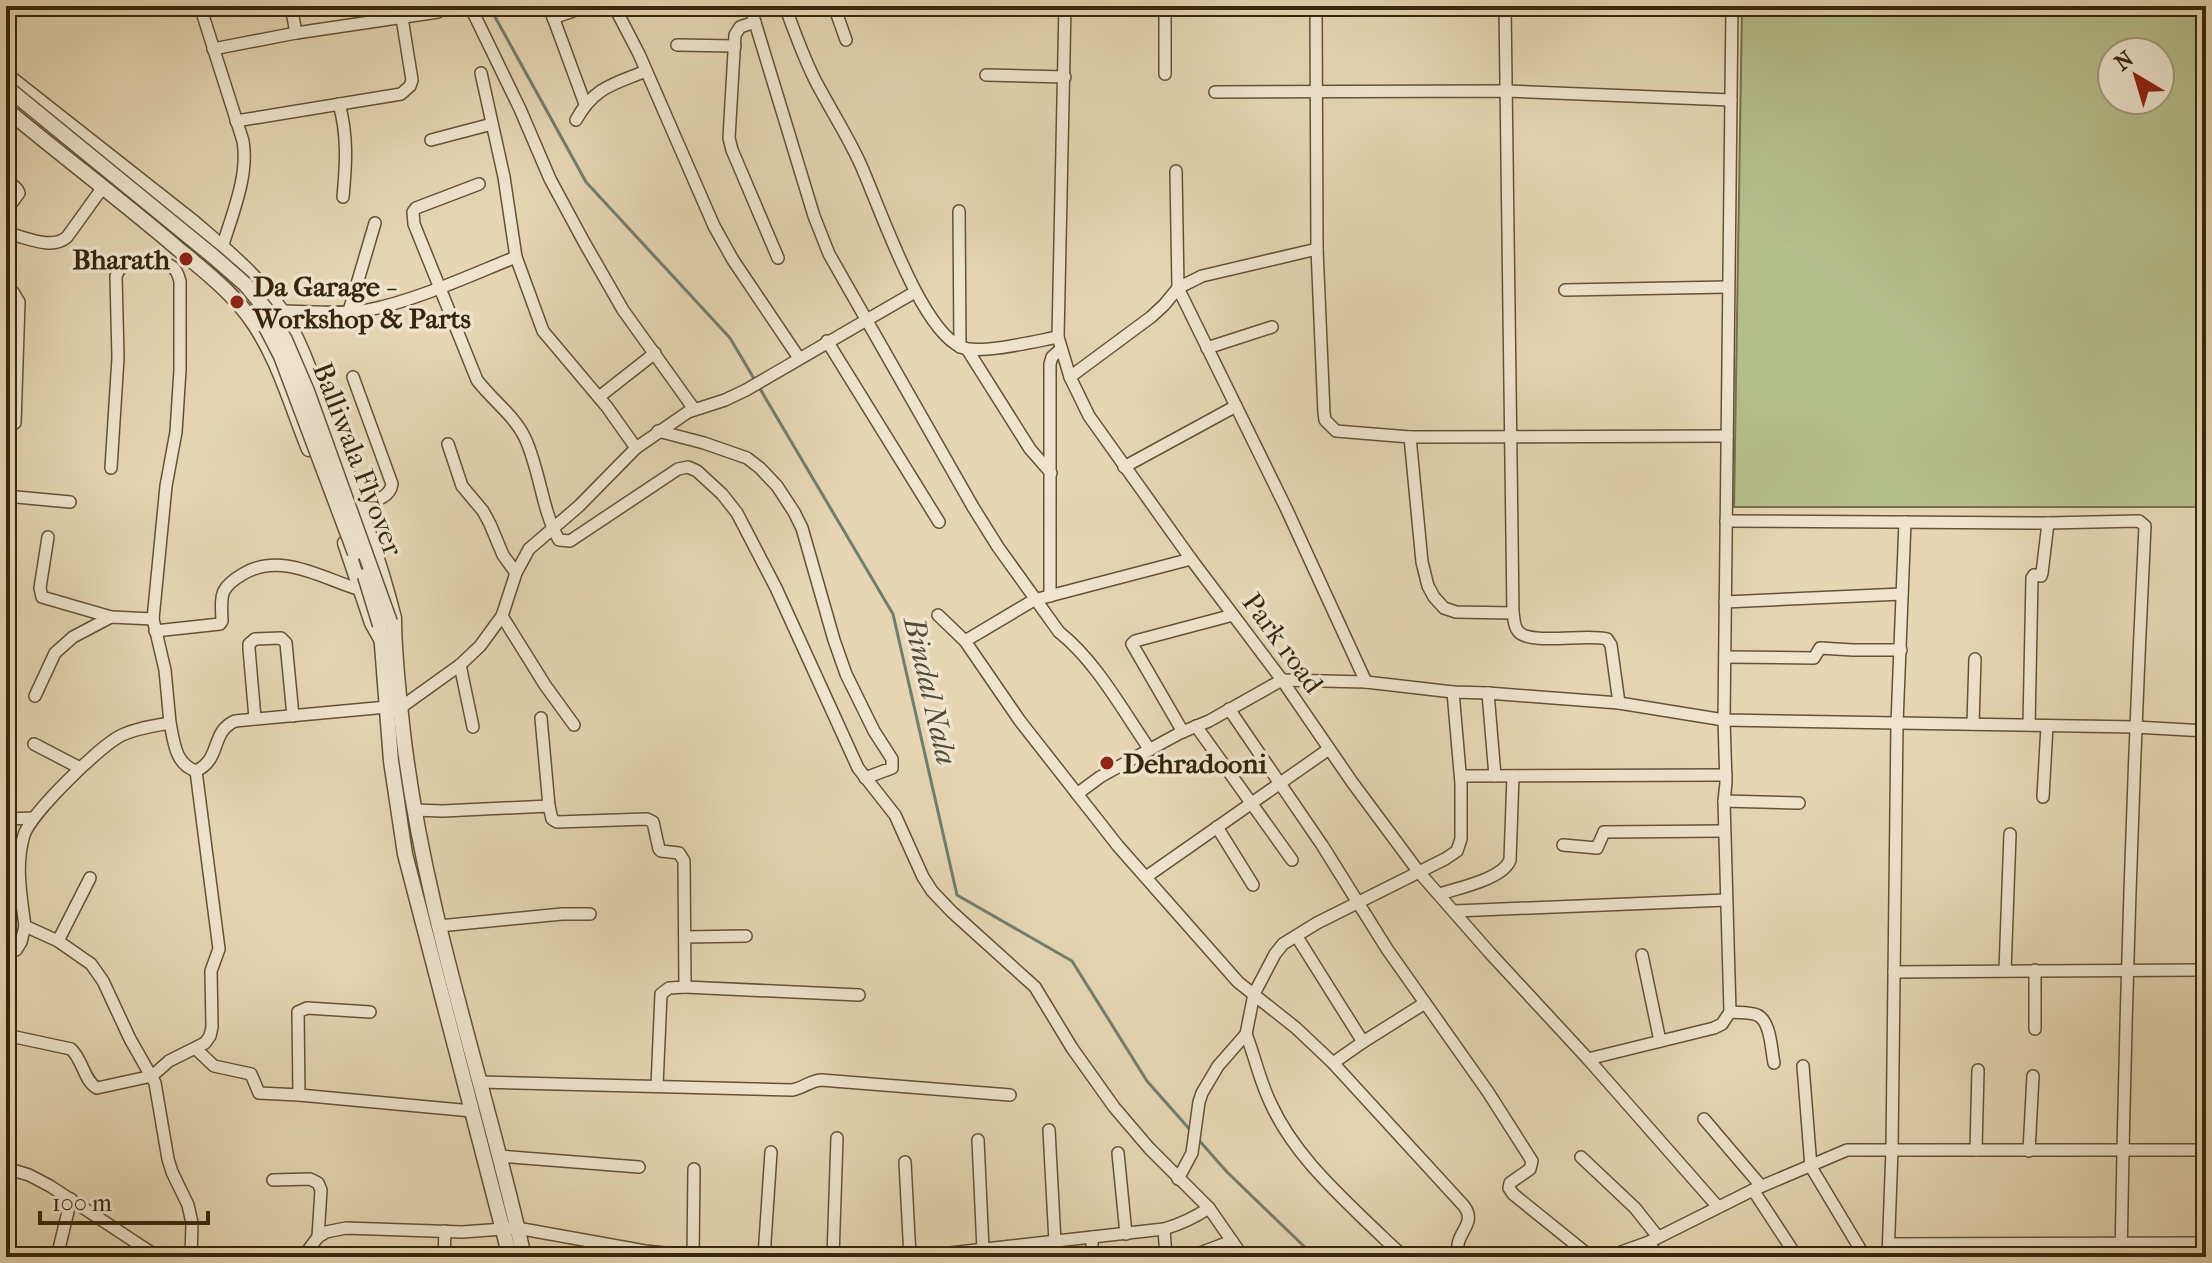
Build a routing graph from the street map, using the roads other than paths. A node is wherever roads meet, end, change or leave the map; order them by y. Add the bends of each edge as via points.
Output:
1 (200, 6) edge
2 (291, 6) edge
3 (470, 6) edge
4 (549, 6) edge
5 (588, 6) edge
6 (614, 6) edge
7 (750, 6) edge
8 (785, 6) edge
9 (834, 6) edge
10 (1065, 6) edge
11 (1165, 6) edge
12 (1316, 6) edge
13 (1505, 6) edge
14 (1732, 6) edge
15 (438, 12) dead end
16 (402, 18) junction
17 (553, 18) junction
18 (755, 22) junction
19 (296, 33) junction
20 (846, 40) dead end
21 (677, 45) dead end
22 (735, 46) junction
23 (213, 49) junction
24 (646, 71) junction
25 (481, 73) dead end
26 (1165, 74) dead end
27 (6, 75) edge
28 (986, 75) dead end
29 (1065, 77) junction
30 (6, 87) edge
31 (1316, 91) junction
32 (1507, 91) junction
33 (27, 92) junction
34 (1215, 92) dead end
35 (6, 97) edge
36 (1731, 100) junction
37 (339, 104) junction
38 (585, 104) junction
39 (8, 115) edge
40 (62, 119) junction
41 (576, 120) dead end
42 (236, 121) junction
43 (492, 124) junction
44 (44, 140) junction
45 (431, 140) dead end
46 (1176, 171) dead end
47 (6, 179) edge
48 (479, 184) dead end
49 (103, 187) junction
50 (343, 197) dead end
51 (6, 211) edge
52 (959, 211) dead end
53 (375, 223) dead end
54 (6, 233) edge
55 (222, 248) junction
56 (1317, 249) junction
57 (516, 257) junction
58 (778, 258) dead end
59 (440, 287) junction
60 (1728, 287) junction
61 (1178, 288) junction
62 (6, 290) edge
63 (1565, 290) dead end
64 (915, 292) junction
65 (281, 311) junction
66 (349, 311) junction
67 (865, 319) junction
68 (1272, 327) dead end
69 (827, 341) junction
70 (1060, 343) junction
71 (964, 348) junction
72 (1207, 348) junction
73 (655, 353) junction
74 (799, 358) junction
75 (353, 377) dead end
76 (1070, 377) junction
77 (599, 397) junction
78 (1236, 406) junction
79 (694, 409) junction
80 (15, 423) dead end
81 (658, 431) junction
82 (1727, 436) junction
83 (1410, 437) junction
84 (1511, 437) junction
85 (448, 444) dead end
86 (636, 448) junction
87 (1124, 467) junction
88 (111, 468) dead end
89 (1051, 473) junction
90 (6, 496) edge
91 (70, 502) dead end
92 (359, 505) junction
93 (1726, 521) junction
94 (939, 522) dead end
95 (1905, 522) junction
96 (2048, 523) junction
97 (554, 529) junction
98 (48, 537) dead end
99 (1191, 559) junction
100 (516, 573) junction
101 (361, 590) junction
102 (1902, 594) junction
103 (1050, 596) junction
104 (1034, 600) junction
105 (1725, 602) junction
106 (1513, 613) junction
107 (938, 615) dead end
108 (1233, 615) junction
109 (502, 616) junction
110 (111, 617) junction
111 (154, 625) junction
112 (386, 631) junction
113 (965, 641) junction
114 (1901, 650) junction
115 (1725, 657) junction
116 (1975, 659) dead end
117 (460, 665) junction
118 (1282, 680) junction
119 (1366, 682) junction
120 (1453, 692) junction
121 (1488, 693) junction
122 (35, 696) dead end
123 (1619, 703) junction
124 (394, 708) junction
125 (1229, 709) junction
126 (293, 716) junction
127 (255, 718) junction
128 (541, 718) dead end
129 (1724, 720) junction
130 (170, 723) junction
131 (1897, 723) junction
132 (1973, 724) junction
133 (574, 725) dead end
134 (2029, 725) junction
135 (1196, 726) junction
136 (2047, 726) junction
137 (473, 727) dead end
138 (2135, 727) junction
139 (2206, 731) edge
140 (1183, 732) junction
141 (34, 744) dead end
142 (1329, 749) junction
143 (1150, 750) junction
144 (80, 768) junction
145 (196, 771) junction
146 (1726, 775) junction
147 (1461, 776) junction
148 (1495, 776) junction
149 (1513, 776) junction
150 (865, 778) junction
151 (1280, 783) junction
152 (1077, 794) junction
153 (2043, 797) dead end
154 (1724, 801) junction
155 (1799, 803) dead end
156 (1251, 804) junction
157 (549, 806) junction
158 (414, 810) junction
159 (33, 818) junction
160 (6, 819) edge
161 (1217, 827) junction
162 (1724, 831) junction
163 (2010, 834) dead end
164 (1563, 845) dead end
165 (1292, 860) dead end
166 (1418, 871) junction
167 (1146, 877) junction
168 (90, 878) dead end
169 (1253, 885) dead end
170 (1440, 894) junction
171 (1726, 900) junction
172 (1358, 902) junction
173 (1455, 911) junction
174 (590, 914) dead end
175 (25, 926) junction
176 (439, 926) junction
177 (746, 936) dead end
178 (685, 937) junction
179 (1297, 937) junction
180 (58, 941) junction
181 (6, 953) edge
182 (1642, 955) dead end
183 (2035, 970) junction
184 (2206, 970) edge
185 (2005, 971) junction
186 (2127, 971) junction
187 (1894, 972) junction
188 (685, 987) junction
189 (1254, 994) junction
190 (859, 995) dead end
191 (1425, 1003) junction
192 (370, 1012) dead end
193 (1730, 1012) junction
194 (2035, 1029) dead end
195 (1246, 1034) junction
196 (6, 1035) edge
197 (1660, 1041) junction
198 (1363, 1042) junction
199 (196, 1049) junction
200 (1588, 1059) junction
201 (1333, 1063) junction
202 (1774, 1063) dead end
203 (1803, 1066) dead end
204 (1978, 1070) dead end
205 (152, 1076) junction
206 (2033, 1076) dead end
207 (479, 1082) junction
208 (657, 1086) junction
209 (299, 1095) junction
210 (1010, 1095) dead end
211 (472, 1111) junction
212 (1704, 1119) dead end
213 (1049, 1130) dead end
214 (837, 1138) dead end
215 (978, 1140) dead end
216 (1892, 1149) junction
217 (1976, 1150) junction
218 (2206, 1150) edge
219 (2029, 1151) junction
220 (2124, 1151) junction
221 (771, 1152) dead end
222 (1118, 1153) dead end
223 (499, 1156) junction
224 (1581, 1157) dead end
225 (905, 1162) dead end
226 (639, 1167) dead end
227 (1811, 1167) junction
228 (6, 1168) edge
229 (694, 1169) dead end
230 (1178, 1179) junction
231 (273, 1180) dead end
232 (1757, 1188) junction
233 (71, 1199) junction
234 (1718, 1207) junction
235 (1209, 1208) junction
236 (511, 1228) junction
237 (1164, 1229) junction
238 (445, 1231) junction
239 (1126, 1234) junction
240 (318, 1237) junction
241 (1092, 1237) junction
242 (1654, 1239) junction
243 (1232, 1241) junction
244 (1055, 1242) junction
245 (2121, 1243) junction
246 (2206, 1243) edge
247 (137, 1244) junction
248 (983, 1250) junction
249 (1888, 1251) edge
250 (1204, 1255) edge
251 (693, 1256) edge
252 (57, 1257) edge
253 (133, 1257) edge
254 (158, 1257) edge
255 (191, 1257) edge
256 (303, 1257) edge
257 (444, 1257) edge
258 (510, 1257) edge
259 (524, 1257) edge
260 (705, 1257) edge
261 (764, 1257) edge
262 (833, 1257) edge
263 (912, 1257) edge
264 (1092, 1257) edge
265 (1166, 1257) edge
266 (1189, 1257) edge
267 (1243, 1257) edge
268 (1405, 1257) edge
269 (1460, 1257) edge
270 (1591, 1257) edge
271 (1607, 1257) edge
272 (1658, 1257) edge
273 (1797, 1257) edge
274 (1865, 1257) edge
275 (2121, 1257) edge

1 - 23 street
2 - 19 street
3 - 73 street via 550,179 623,310
4 - 17 street
5 - 17 street
6 - 24 street
7 - 18 street
8 - 64 street
9 - 20 street
10 - 29 street, Park road
11 - 26 street
12 - 31 street
13 - 32 street
14 - 36 street
15 - 16 street
16 - 19 street
16 - 37 street via 410,86 401,94
17 - 38 street
18 - 22 street via 740,27
18 - 67 street via 820,233
19 - 23 street
21 - 22 street
22 - 58 street via 729,138
23 - 42 street
24 - 38 street via 598,92
24 - 74 street via 714,226
25 - 43 street
27 - 33 street
28 - 29 street
29 - 70 street, Park road
30 - 112 street, Balliwala Flyover, bridge via 214,257 268,312 307,391
31 - 32 street
31 - 34 street
31 - 56 street
32 - 36 street
32 - 84 street
33 - 39 street
33 - 40 street
35 - 112 street, Balliwala Flyover, bridge via 188,245 257,312 281,356
36 - 60 street
37 - 42 street
37 - 50 street via 346,139
38 - 41 street
39 - 44 street
40 - 44 street via 49,127
40 - 55 street
42 - 55 street via 244,170
43 - 45 street
43 - 57 street
44 - 49 street
46 - 61 street
47 - 51 street via 19,191
48 - 59 street via 413,212
49 - 54 street via 61,242
49 - 101 street via 248,314 274,362
52 - 71 street
53 - 66 street
55 - 65 street
56 - 61 street via 1202,276
56 - 83 street via 1325,420 1336,431
57 - 59 street
57 - 77 street via 543,331
59 - 66 street
59 - 97 street via 477,380 526,441
60 - 63 street
60 - 82 street
61 - 72 street
61 - 76 street via 1151,317
62 - 80 street via 19,302
64 - 67 street
64 - 71 street via 948,339
65 - 66 street
65 - 92 street
67 - 69 street
67 - 104 street via 973,507
68 - 72 street
69 - 74 street
69 - 94 street
70 - 71 street
70 - 76 street, Park road
70 - 89 street via 1050,364
71 - 89 street
72 - 78 street
73 - 77 street
73 - 79 street
74 - 79 street via 746,390
75 - 92 street via 392,484 386,496
76 - 87 street, Park road
77 - 86 street
78 - 87 street
78 - 119 street
79 - 81 street
81 - 86 street
81 - 150 street via 747,458 777,486 794,512 846,674 892,759 892,768
82 - 84 street
82 - 93 street
83 - 84 street
83 - 106 street via 1422,562 1434,597 1456,612
84 - 106 street
85 - 100 street via 462,486 483,511
86 - 97 street
87 - 99 street, Park road
88 - 111 street via 118,358 116,276 127,263 164,263 180,281 180,370
89 - 103 street
90 - 91 street
92 - 112 street via 394,618
93 - 95 street
93 - 105 street
95 - 96 street
95 - 102 street
96 - 134 street via 2042,575 2032,578
96 - 138 street via 2139,521 2145,526
97 - 100 street via 529,549
97 - 150 street via 559,540 570,541 678,469 697,471 747,530
98 - 110 street via 42,597
99 - 103 street
99 - 108 street, Park road
100 - 109 street
101 - 111 street via 298,567 268,565 253,568 226,586 220,624
101 - 112 street via 372,623
102 - 105 street
102 - 114 street
103 - 104 street
104 - 113 street
104 - 143 street via 1082,653
105 - 115 street
106 - 123 street via 1516,629 1524,636 1609,640
107 - 113 street
108 - 118 street, Park road
108 - 140 street via 1132,644
109 - 117 street
109 - 133 street
110 - 111 street
110 - 122 street via 55,653
111 - 130 street
112 - 124 street
113 - 152 street
114 - 115 street via 1820,648 1814,658
114 - 131 street
115 - 129 street
116 - 132 street
117 - 124 street
117 - 137 street
118 - 119 street
118 - 125 street
118 - 142 street, Park road
119 - 120 street
120 - 121 street
120 - 147 street
121 - 123 street
121 - 148 street
123 - 129 street
124 - 126 street
124 - 158 street
124 - 211 street via 391,761 405,854
125 - 135 street
125 - 151 street
126 - 127 street
126 - 127 street via 286,643 281,638 255,639 249,644
127 - 145 street via 226,725 210,761
128 - 157 street
129 - 131 street
129 - 146 street
130 - 144 street via 119,736
130 - 145 street via 178,756
131 - 132 street
131 - 187 street
132 - 134 street
134 - 136 street
135 - 140 street
135 - 156 street
136 - 138 street
136 - 153 street
138 - 139 street
138 - 186 street
140 - 143 street
141 - 144 street
142 - 151 street
142 - 166 street, Park road
143 - 152 street
144 - 159 street
145 - 199 street via 219,949 211,971 210,1036
146 - 149 street
146 - 154 street
147 - 148 street
147 - 166 street via 1457,851
148 - 149 street
149 - 170 street via 1508,866 1497,875
150 - 230 street via 895,815 932,891 1035,987 1114,1107
151 - 156 street
151 - 172 street
152 - 167 street
154 - 155 street
154 - 162 street
156 - 161 street
156 - 165 street
157 - 158 street
157 - 178 street via 557,822 653,822 659,849 679,853 684,861
158 - 176 street
159 - 160 street
159 - 175 street via 24,835 19,881
161 - 167 street
161 - 169 street
162 - 164 street via 1604,832 1597,848
162 - 171 street
163 - 185 street
166 - 170 street, Park road
166 - 172 street
167 - 189 street
168 - 180 street
170 - 173 street, Park road
171 - 173 street
171 - 193 street
172 - 179 street
172 - 191 street
173 - 200 street, Park road
174 - 176 street
175 - 180 street
175 - 181 street via 16,950
176 - 207 street
177 - 178 street
178 - 188 street
179 - 189 street via 1275,954
179 - 198 street
180 - 205 street via 91,964
182 - 197 street
183 - 185 street
183 - 186 street
183 - 194 street
184 - 186 street
185 - 187 street
186 - 220 street
187 - 216 street
188 - 190 street
188 - 208 street via 661,994
189 - 195 street
189 - 201 street
191 - 198 street
191 - 270 street via 1532,1161 1509,1188
192 - 209 street via 298,1012
193 - 197 street via 1714,1028
193 - 202 street via 1765,1021
195 - 230 street via 1209,1080 1199,1102 1189,1161
195 - 268 street via 1271,1105 1308,1162
196 - 205 street via 71,1049 97,1088
197 - 200 street
198 - 201 street
199 - 205 street
199 - 209 street via 214,1066 251,1074 259,1093
200 - 234 street, Park road
201 - 269 street via 1468,1212 1470,1219 1456,1248
203 - 227 street
204 - 217 street
205 - 255 street via 168,1159 192,1223
206 - 219 street
207 - 208 street
207 - 223 street
208 - 210 street via 792,1090 821,1080
209 - 211 street
211 - 236 street
212 - 232 street
213 - 244 street
214 - 262 street
215 - 248 street
216 - 217 street
216 - 227 street via 1847,1150
216 - 249 street
217 - 219 street
218 - 220 street
219 - 220 street
220 - 245 street
221 - 261 street
222 - 239 street
223 - 226 street
223 - 236 street
224 - 242 street via 1635,1208
225 - 263 street
227 - 232 street
227 - 274 street
228 - 233 street
229 - 251 street
230 - 235 street
231 - 240 street via 318,1183
232 - 234 street
232 - 273 street
233 - 247 street
233 - 252 street
234 - 242 street
235 - 237 street
235 - 243 street
236 - 238 street
236 - 251 street
236 - 258 street
236 - 259 street
237 - 239 street
237 - 265 street
238 - 240 street via 346,1228
238 - 257 street
239 - 241 street
240 - 256 street
241 - 244 street
241 - 264 street
242 - 271 street
242 - 272 street
243 - 250 street
243 - 267 street
244 - 248 street
245 - 246 street
245 - 249 street
245 - 275 street
247 - 253 street
247 - 254 street
248 - 263 street
250 - 266 street
251 - 260 street

